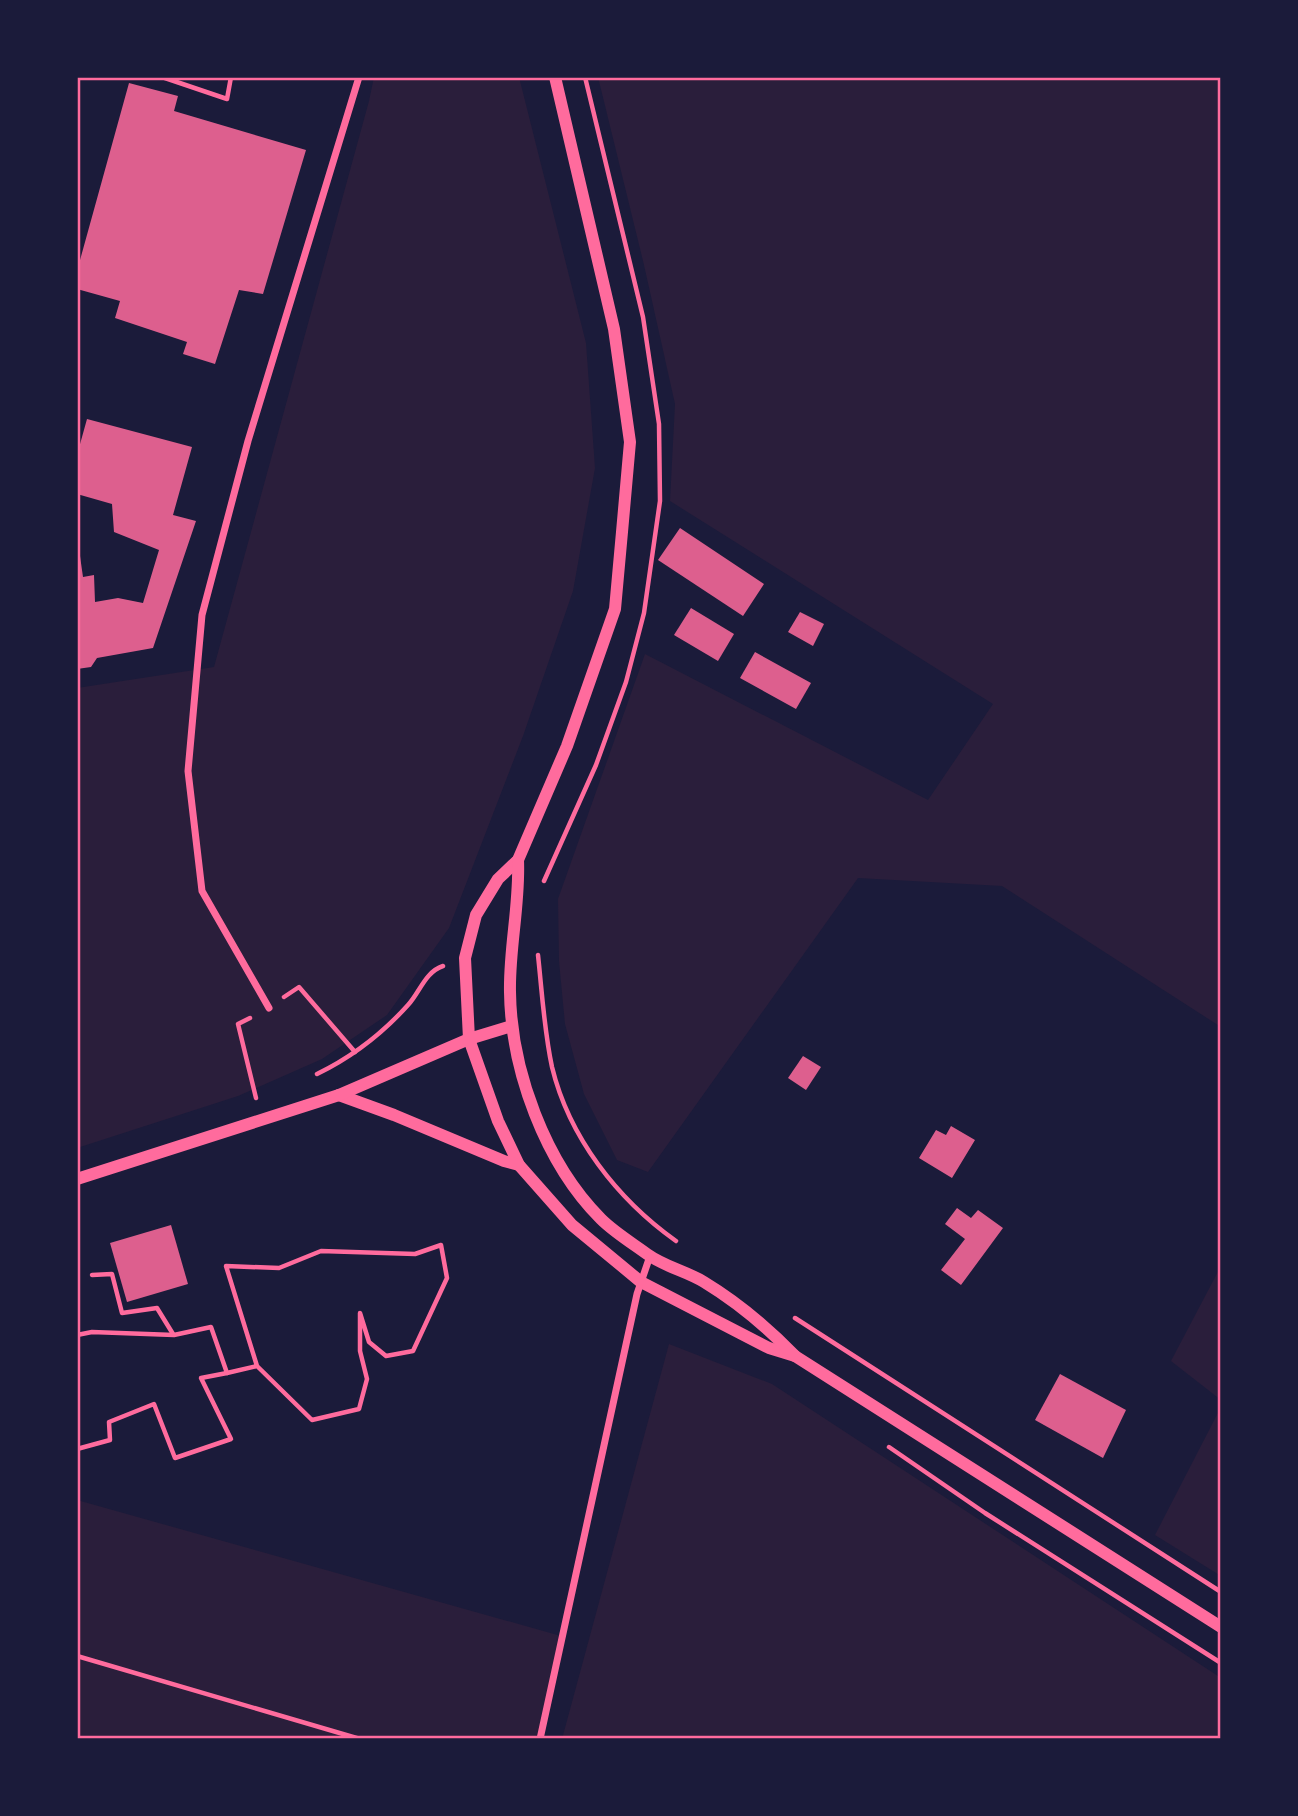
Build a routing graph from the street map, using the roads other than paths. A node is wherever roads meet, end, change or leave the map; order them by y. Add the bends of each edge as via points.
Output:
1 (359, 77) edge
2 (555, 77) edge
3 (518, 860) junction
4 (269, 1008) road end
5 (512, 1026) junction
6 (470, 1039) junction
7 (339, 1095) junction
8 (519, 1165) junction
9 (77, 1179) edge
10 (650, 1256) junction
11 (641, 1282) junction
12 (795, 1356) junction
13 (1221, 1627) edge
14 (540, 1739) edge

1 - 4 street via 248,441 202,615 188,771 202,891
2 - 3 street via 614,329 630,442 615,609 567,746
3 - 5 street
3 - 6 street via 498,879 476,915 465,958
5 - 6 street
5 - 10 street via 518,1068 535,1115 566,1175 601,1219
6 - 7 street
6 - 8 street via 498,1121
7 - 8 street
7 - 9 street
8 - 11 street via 572,1225
10 - 11 street
10 - 12 street via 703,1281 741,1307
11 - 12 street via 769,1348
11 - 14 street
12 - 13 street

